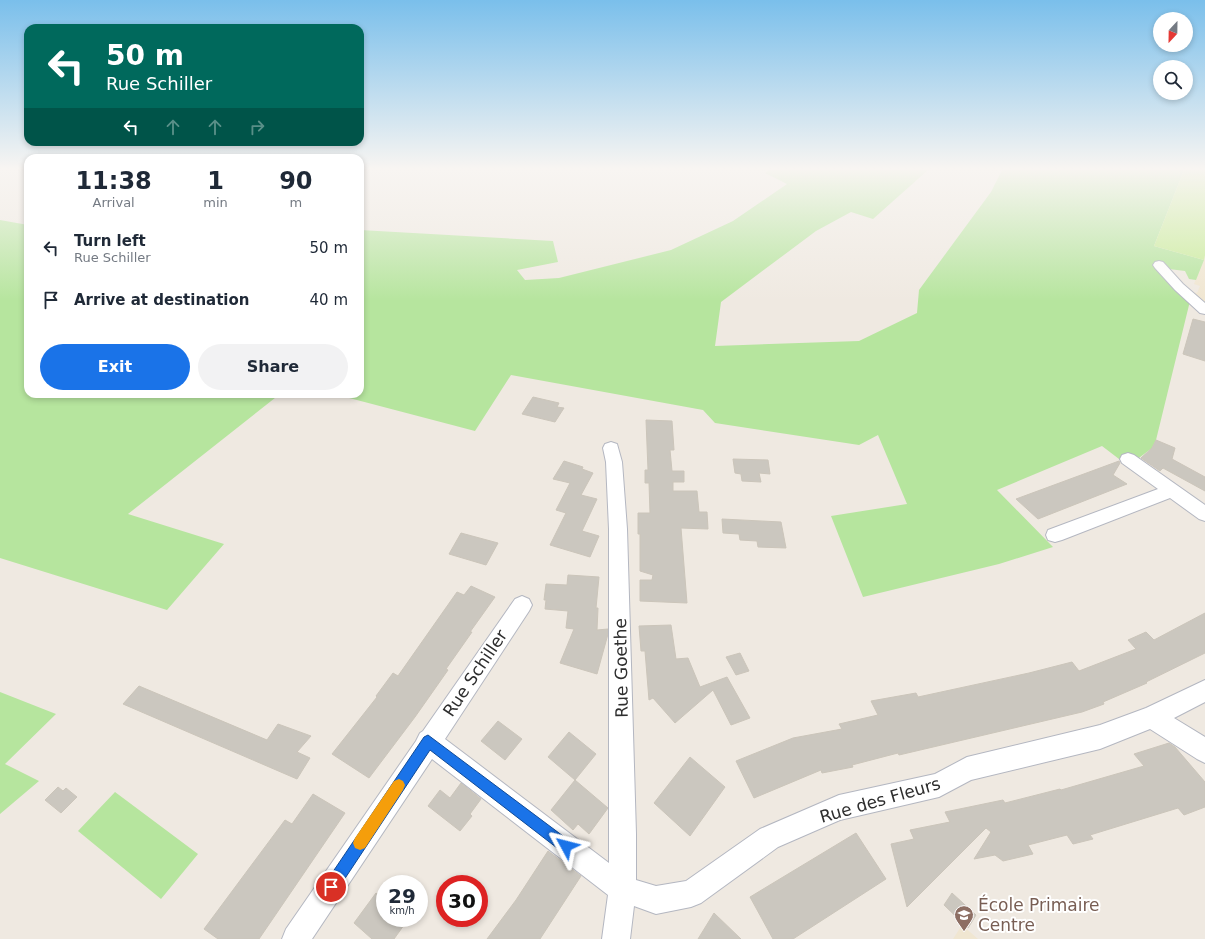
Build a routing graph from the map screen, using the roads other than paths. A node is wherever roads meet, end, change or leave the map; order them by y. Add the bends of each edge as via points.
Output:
1 (1160, 265) dead end
2 (1205, 310) edge
3 (611, 448) dead end
4 (1128, 459) dead end
5 (1171, 491) junction
6 (1205, 514) edge
7 (1055, 535) dead end
8 (522, 605) dead end
9 (1205, 691) edge
10 (1152, 717) junction
11 (428, 741) junction
12 (1205, 751) edge
13 (622, 889) junction
14 (296, 939) edge
15 (616, 939) edge

1 - 2 street via 1179,287
3 - 13 street, Rue Goethe via 618,529
4 - 5 street
5 - 6 street
5 - 7 street
8 - 11 street, Rue Schiller
9 - 10 street, Rue des Fleurs
10 - 12 street
10 - 13 street, Rue des Fleurs via 1100,737 968,769 939,785 839,808 769,838 691,893 656,900
11 - 13 street
11 - 14 street, Rue Schiller
13 - 15 street, Rue Goethe

